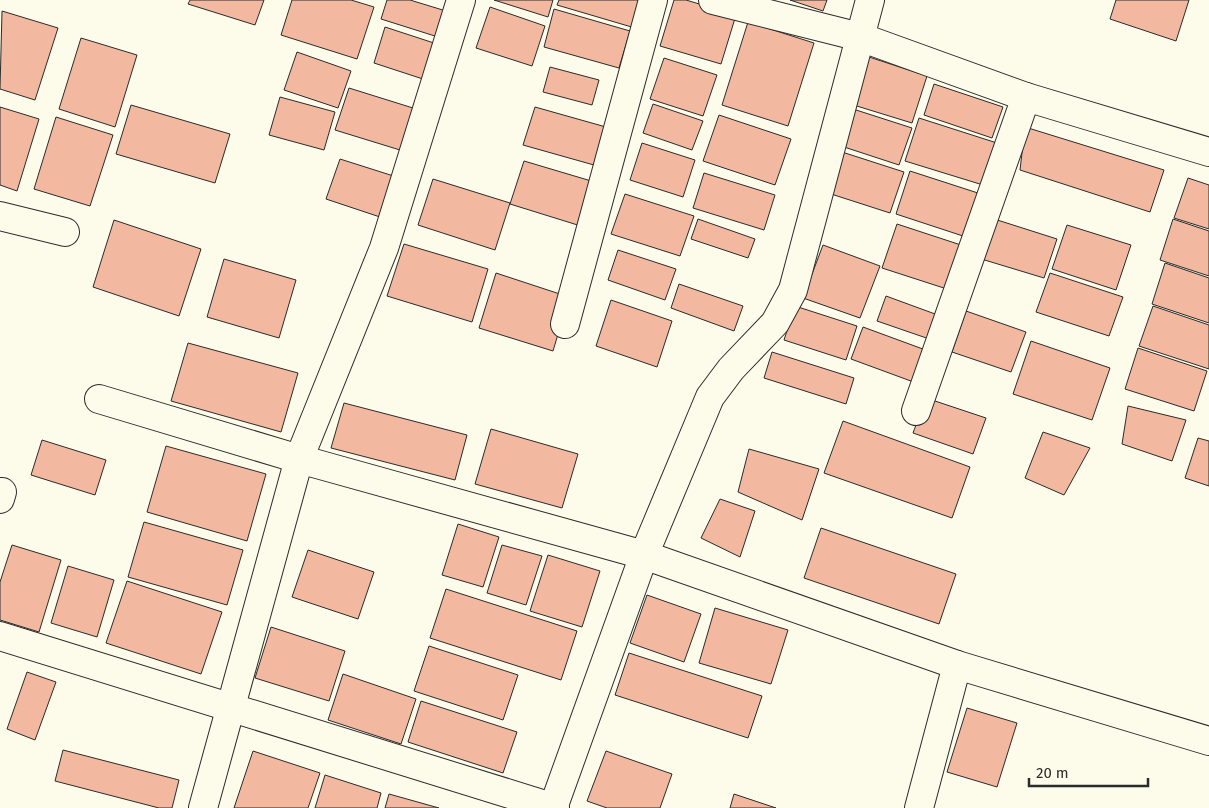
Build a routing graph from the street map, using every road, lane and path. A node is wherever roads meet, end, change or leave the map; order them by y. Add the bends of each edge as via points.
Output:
1 (461, 0) edge
2 (653, 0) edge
3 (713, 0) edge
4 (870, 0) edge
5 (860, 37) junction
6 (1026, 97) junction
7 (1209, 152) edge
8 (0, 216) edge
9 (65, 232) dead end
10 (565, 324) dead end
11 (99, 399) dead end
12 (916, 411) dead end
13 (299, 459) junction
14 (0, 492) edge
15 (0, 499) edge
16 (644, 555) junction
17 (0, 636) edge
18 (957, 665) junction
19 (230, 708) junction
20 (1209, 741) edge
21 (204, 808) edge
22 (554, 808) edge
23 (919, 808) edge

1 - 13 street via 384,248
2 - 10 street
3 - 5 street
4 - 5 street
5 - 6 street
5 - 16 street via 793,290 775,323 731,369 710,397
6 - 7 street
6 - 12 street
8 - 9 street
11 - 13 street
13 - 16 street
13 - 19 street
14 - 15 street
16 - 18 street
16 - 22 street
17 - 19 street
18 - 20 street
18 - 23 street
19 - 21 street
19 - 22 street

